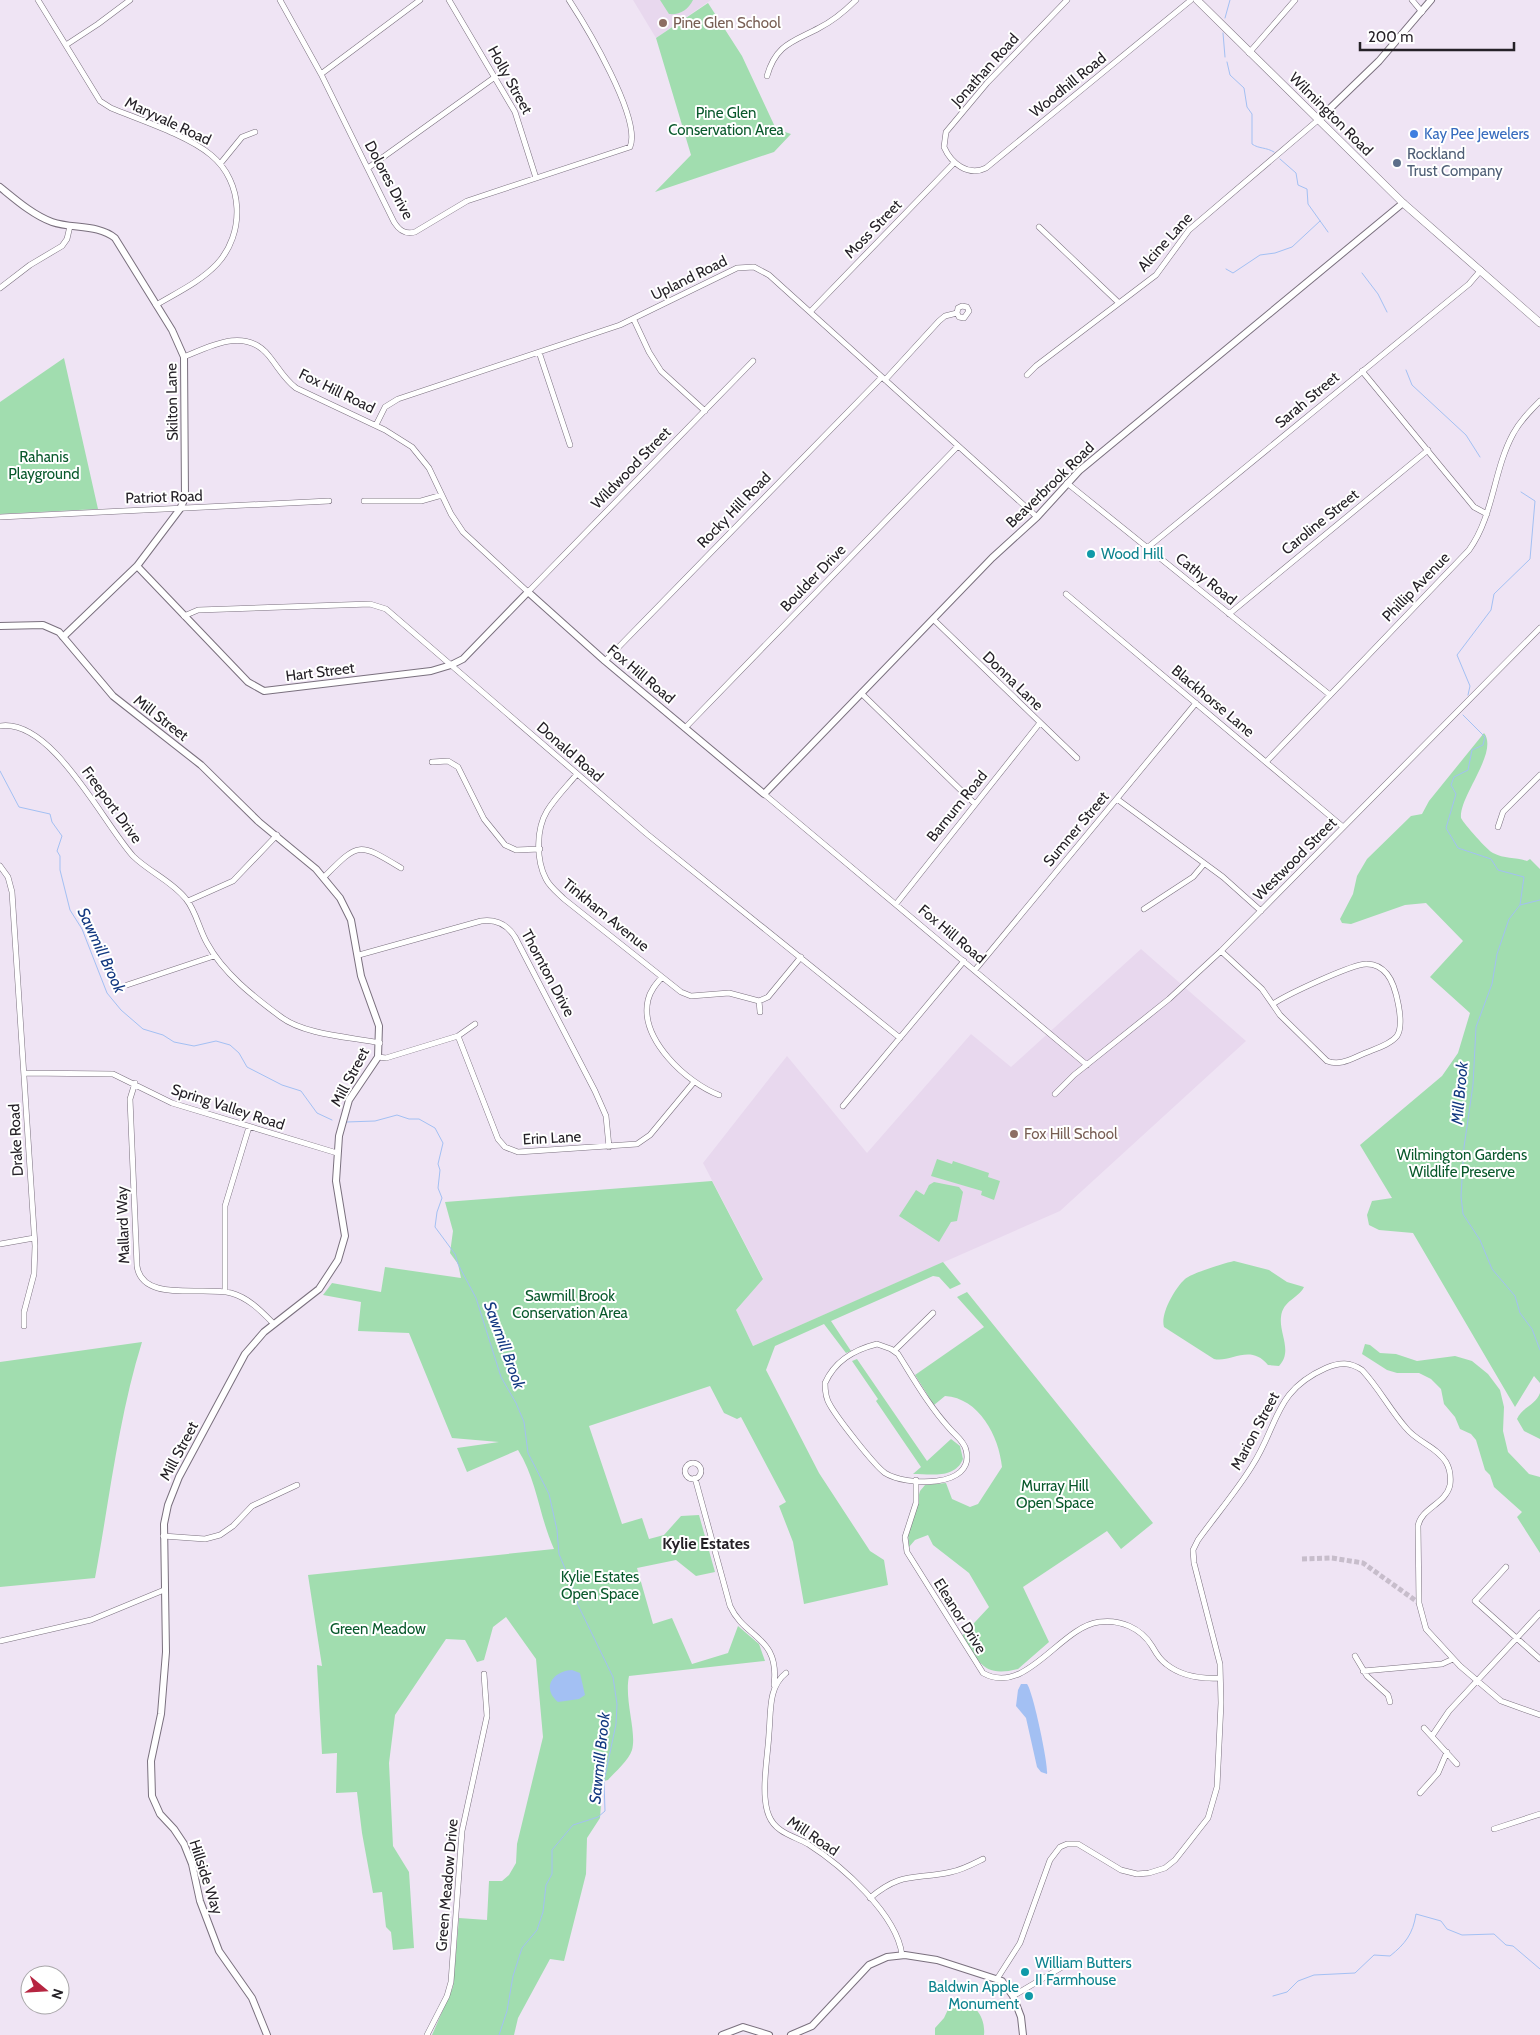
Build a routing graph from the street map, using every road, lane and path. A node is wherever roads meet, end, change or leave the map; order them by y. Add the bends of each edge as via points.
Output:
1 (38, 0) edge
2 (130, 0) edge
3 (280, 0) edge
4 (420, 0) edge
5 (449, 0) edge
6 (569, 0) edge
7 (856, 0) edge
8 (1066, 0) edge
9 (1191, 0) edge
10 (1197, 0) edge
11 (1295, 0) edge
12 (1412, 0) edge
13 (1431, 0) edge
14 (1422, 12) junction
15 (66, 45) junction
16 (1249, 52) junction
17 (321, 74) junction
18 (767, 76) dead end
19 (495, 77) junction
20 (1318, 120) junction
21 (255, 132) dead end
22 (954, 163) junction
23 (220, 164) junction
24 (368, 168) junction
25 (536, 178) junction
26 (0, 187) edge
27 (1403, 203) junction
28 (70, 226) junction
29 (1039, 226) dead end
30 (1481, 270) junction
31 (0, 288) edge
32 (1119, 303) junction
33 (156, 305) junction
34 (810, 312) junction
35 (957, 313) dead end
36 (634, 320) junction
37 (1540, 323) edge
38 (539, 352) junction
39 (184, 356) junction
40 (753, 361) dead end
41 (1362, 370) junction
42 (1027, 375) dead end
43 (883, 378) junction
44 (1540, 401) edge
45 (705, 411) junction
46 (376, 425) junction
47 (570, 445) dead end
48 (958, 446) junction
49 (1428, 450) junction
50 (1067, 483) junction
51 (442, 495) junction
52 (329, 501) dead end
53 (364, 501) dead end
54 (180, 509) junction
55 (1487, 514) junction
56 (0, 517) edge
57 (1037, 517) junction
58 (1147, 548) junction
59 (137, 566) junction
60 (528, 592) junction
61 (1066, 594) dead end
62 (1229, 614) junction
63 (184, 616) junction
64 (933, 619) junction
65 (0, 626) edge
66 (1540, 628) edge
67 (63, 637) junction
68 (605, 661) junction
69 (451, 666) junction
70 (861, 694) junction
71 (1330, 695) junction
72 (1196, 703) junction
73 (1039, 724) junction
74 (0, 726) edge
75 (685, 728) junction
76 (1077, 758) dead end
77 (432, 762) dead end
78 (1266, 762) junction
79 (576, 774) junction
80 (1540, 775) edge
81 (764, 794) junction
82 (1117, 799) junction
83 (975, 804) junction
84 (1344, 827) junction
85 (1498, 827) dead end
86 (277, 835) junction
87 (540, 849) junction
88 (1204, 864) junction
89 (0, 866) edge
90 (401, 868) dead end
91 (324, 877) junction
92 (188, 901) junction
93 (896, 904) junction
94 (1144, 910) dead end
95 (1261, 911) junction
96 (1221, 951) junction
97 (359, 955) junction
98 (214, 956) junction
99 (801, 958) junction
100 (964, 961) junction
101 (975, 970) junction
102 (662, 977) junction
103 (127, 985) dead end
104 (759, 1002) junction
105 (1273, 1004) junction
106 (760, 1012) dead end
107 (475, 1024) dead end
108 (458, 1036) junction
109 (900, 1038) junction
110 (380, 1043) junction
111 (378, 1057) junction
112 (1088, 1065) junction
113 (25, 1072) junction
114 (694, 1082) junction
115 (135, 1083) junction
116 (1055, 1094) dead end
117 (720, 1095) dead end
118 (843, 1106) dead end
119 (249, 1127) junction
120 (609, 1147) junction
121 (336, 1153) junction
122 (34, 1238) junction
123 (0, 1244) edge
124 (225, 1292) junction
125 (933, 1313) dead end
126 (274, 1324) junction
127 (24, 1326) dead end
128 (894, 1351) junction
129 (695, 1478) dead end
130 (916, 1480) junction
131 (297, 1485) dead end
132 (164, 1536) junction
133 (1506, 1567) dead end
134 (164, 1590) junction
135 (164, 1601) joint
136 (1540, 1613) edge
137 (1517, 1639) junction
138 (0, 1641) edge
139 (1355, 1656) dead end
140 (1540, 1658) edge
141 (1453, 1659) junction
142 (1363, 1671) junction
143 (786, 1673) dead end
144 (484, 1674) dead end
145 (1220, 1678) junction
146 (1477, 1682) junction
147 (774, 1688) junction
148 (1390, 1702) dead end
149 (1540, 1715) edge
150 (1424, 1728) dead end
151 (1432, 1736) junction
152 (1447, 1752) junction
153 (1457, 1764) dead end
154 (1420, 1792) dead end
155 (1540, 1814) edge
156 (1494, 1829) dead end
157 (984, 1859) dead end
158 (870, 1898) junction
159 (902, 1955) junction
160 (1069, 1963) dead end
161 (998, 1978) junction
162 (1013, 1996) junction
163 (267, 2035) edge
164 (428, 2035) edge
165 (722, 2035) edge
166 (769, 2035) edge
167 (791, 2035) edge
168 (1023, 2035) edge

1 - 15 street, Maryvale Road
2 - 15 street
3 - 17 street, Dolores Drive
4 - 17 street
5 - 19 street, Holly Street
6 - 25 street, Dolores Drive via 609,67 628,123 631,144 626,150
7 - 18 street via 824,25 783,47 772,60
8 - 22 street, Jonathan Road via 987,83 948,131 944,147
9 - 22 street, Woodhill Road via 986,168 974,171
10 - 16 main road, Wilmington Road
11 - 16 street
12 - 14 street
13 - 14 street
14 - 20 street via 1374,66
15 - 23 street, Maryvale Road via 102,103 199,147
16 - 20 main road, Wilmington Road
17 - 24 street, Dolores Drive
19 - 24 street
19 - 25 street, Holly Street via 520,124
20 - 27 main road, Wilmington Road
20 - 32 street, Alcine Lane via 1185,234 1158,272
21 - 23 street via 242,137
22 - 34 street, Moss Street
23 - 33 street, Maryvale Road via 232,183 237,203 232,240 211,270
24 - 25 street, Dolores Drive via 396,226 408,233 467,201
26 - 28 street, Skilton Lane via 41,217
27 - 30 main road, Wilmington Road
27 - 50 street, Beaverbrook Road
28 - 31 street via 62,246
28 - 33 street, Skilton Lane via 102,230 115,238
29 - 32 street
30 - 37 main road, Wilmington Road
30 - 41 street, Sarah Street via 1469,284
32 - 42 street, Alcine Lane
33 - 39 street, Skilton Lane
34 - 36 street, Upland Road via 765,272 746,266 734,269
34 - 43 street, Upland Road
35 - 43 street, Rocky Hill Road via 938,321
36 - 38 street, Upland Road
36 - 45 street via 661,371
38 - 46 street, Upland Road via 395,400 383,410
38 - 47 street
39 - 46 street, Fox Hill Road via 222,343 249,341 265,351 296,388
39 - 54 street, Skilton Lane via 185,491
40 - 45 street, Wildwood Street
41 - 49 street
41 - 58 street, Sarah Street
43 - 48 street, Upland Road
43 - 68 street, Rocky Hill Road
44 - 55 street, Phillip Avenue via 1520,422 1509,441
45 - 60 street, Wildwood Street
46 - 51 street, Fox Hill Road via 416,451
48 - 57 street, Upland Road
48 - 75 street, Boulder Drive
49 - 55 street via 1474,507
49 - 62 street, Caroline Street
50 - 57 street, Beaverbrook Road
50 - 58 street, Cathy Road
51 - 53 street via 421,500
51 - 60 street, Fox Hill Road via 463,532
52 - 54 street, Patriot Road
54 - 56 street, Patriot Road
54 - 59 street, Skilton Lane
55 - 71 street, Phillip Avenue via 1469,550
57 - 64 street, Beaverbrook Road
58 - 62 street, Cathy Road
59 - 63 street, Hart Street
59 - 67 street, Skilton Lane
60 - 68 street, Fox Hill Road
60 - 69 street, Hart Street via 465,657
61 - 72 street, Blackhorse Lane
62 - 71 street, Cathy Road
63 - 69 street, Donald Road via 198,610 376,605 388,611
63 - 69 street, Hart Street via 248,682 261,690
64 - 70 street, Beaverbrook Road
64 - 73 street, Donna Lane
65 - 67 street, Mill Street via 43,625
66 - 84 street, Westwood Street
67 - 86 street, Mill Street via 113,696 201,765
68 - 75 street, Fox Hill Road
69 - 79 street, Donald Road
70 - 81 street, Beaverbrook Road
70 - 83 street
71 - 78 street, Phillip Avenue
72 - 78 street, Blackhorse Lane
72 - 82 street, Sumner Street
73 - 76 street, Donna Lane
73 - 83 street, Barnum Road
74 - 92 street, Freeport Drive via 14,726 28,732 72,770 133,855
75 - 81 street, Fox Hill Road
77 - 87 street via 449,761 458,767 484,819 505,844 516,850
78 - 84 street, Blackhorse Lane
79 - 87 street, Tinkham Avenue via 543,818
79 - 99 street, Donald Road
80 - 85 street via 1503,813
81 - 93 street, Fox Hill Road
82 - 88 street
82 - 101 street, Sumner Street
83 - 93 street, Barnum Road
84 - 95 street, Westwood Street
86 - 91 street, Mill Street
86 - 92 street via 233,881
87 - 102 street, Tinkham Avenue via 542,870 550,886
88 - 94 street via 1193,877
88 - 95 street
89 - 113 street, Drake Road via 8,876 12,892
90 - 91 street via 370,851 355,850 347,853
91 - 97 street, Mill Street via 351,920
92 - 98 street, Freeport Drive
93 - 100 street, Fox Hill Road
95 - 96 street, Westwood Street
96 - 105 street via 1262,989
96 - 112 street, Westwood Street via 1162,1005
97 - 110 street, Mill Street via 361,976 378,1022
97 - 120 street, Thornton Drive via 481,921 504,924 515,938 596,1092 606,1116
98 - 103 street
98 - 110 street, Freeport Drive via 256,997 290,1023
99 - 104 street via 768,997
99 - 109 street, Donald Road
100 - 101 street, Fox Hill Road
100 - 109 street
101 - 112 street, Fox Hill Road
102 - 104 street, Tinkham Avenue via 688,996 729,993
102 - 114 street via 649,996 648,1019 667,1058
104 - 106 street
105 - 105 street via 1320,1056 1334,1063 1345,1062 1390,1042 1398,1035 1401,1024 1390,979 1382,969 1370,964 1354,966
107 - 108 street
108 - 111 street via 386,1058
108 - 120 street, Erin Lane via 496,1135 505,1147 525,1153
109 - 118 street
110 - 111 street, Mill Street
111 - 121 street, Mill Street via 349,1100
112 - 116 street, Westwood Street
113 - 115 street, Spring Valley Road via 105,1073
113 - 122 street, Drake Road
114 - 117 street
114 - 120 street, Erin Lane via 642,1141 630,1146
115 - 119 street, Spring Valley Road via 172,1103
115 - 124 street, Mallard Way via 130,1100 139,1276 157,1289
119 - 121 street, Spring Valley Road
119 - 124 street via 225,1206
121 - 126 street, Mill Street via 336,1187 345,1232 340,1254 319,1289
122 - 123 street
122 - 127 street, Drake Road via 35,1267 24,1311
124 - 126 street, Mallard Way via 250,1302
125 - 128 street
126 - 132 street, Mill Street via 245,1354 179,1477 166,1511
128 - 130 street via 926,1402 962,1442 966,1451 965,1465 956,1476 948,1480
128 - 130 street via 877,1344 846,1357 829,1373 824,1384 825,1392 829,1404 880,1468 894,1477
129 - 147 street, Mill Road via 730,1606 769,1649 775,1670
130 - 145 street, Eleanor Drive via 916,1503 905,1537 907,1552 983,1673 994,1677 1019,1675 1080,1628 1108,1621 1136,1629 1163,1662 1175,1670 1198,1678
131 - 132 street via 252,1506 220,1535 205,1539
132 - 134 street, Mill Street
133 - 137 street via 1475,1601
134 - 135 street, Mill Street
134 - 138 street via 90,1620
135 - 163 street, Hillside Way via 164,1679 151,1755 152,1796 161,1816 184,1844 200,1901 220,1953 252,1998
136 - 137 street
137 - 140 street
137 - 146 street
139 - 142 street
141 - 142 street via 1442,1664
141 - 145 street, Marion Street via 1426,1629 1419,1603 1419,1522 1447,1493 1450,1481 1448,1465 1408,1430 1368,1377 1354,1365 1340,1363 1307,1379 1291,1392 1279,1409 1253,1465 1194,1550 1194,1563 1218,1654
141 - 146 street, Marion Street
142 - 148 street via 1388,1695
143 - 147 street
144 - 164 street, Green Meadow Drive via 487,1716 462,1831 451,1982
145 - 161 street via 1217,1787 1212,1810 1200,1832 1170,1864 1143,1874 1116,1868 1078,1844 1060,1847 1050,1860 1020,1943
146 - 149 street, Marion Street via 1508,1705
146 - 151 street via 1449,1711
147 - 158 street, Mill Road via 765,1792 770,1818 779,1829 818,1852
150 - 151 street
151 - 152 street
152 - 153 street
152 - 154 street via 1438,1773
155 - 156 street
157 - 158 street via 950,1872 900,1879
158 - 159 street, Mill Road via 891,1924
159 - 161 street via 936,1960
159 - 167 street via 868,1966 812,2026
160 - 162 street
161 - 162 street
162 - 168 street
165 - 166 street via 743,2027

